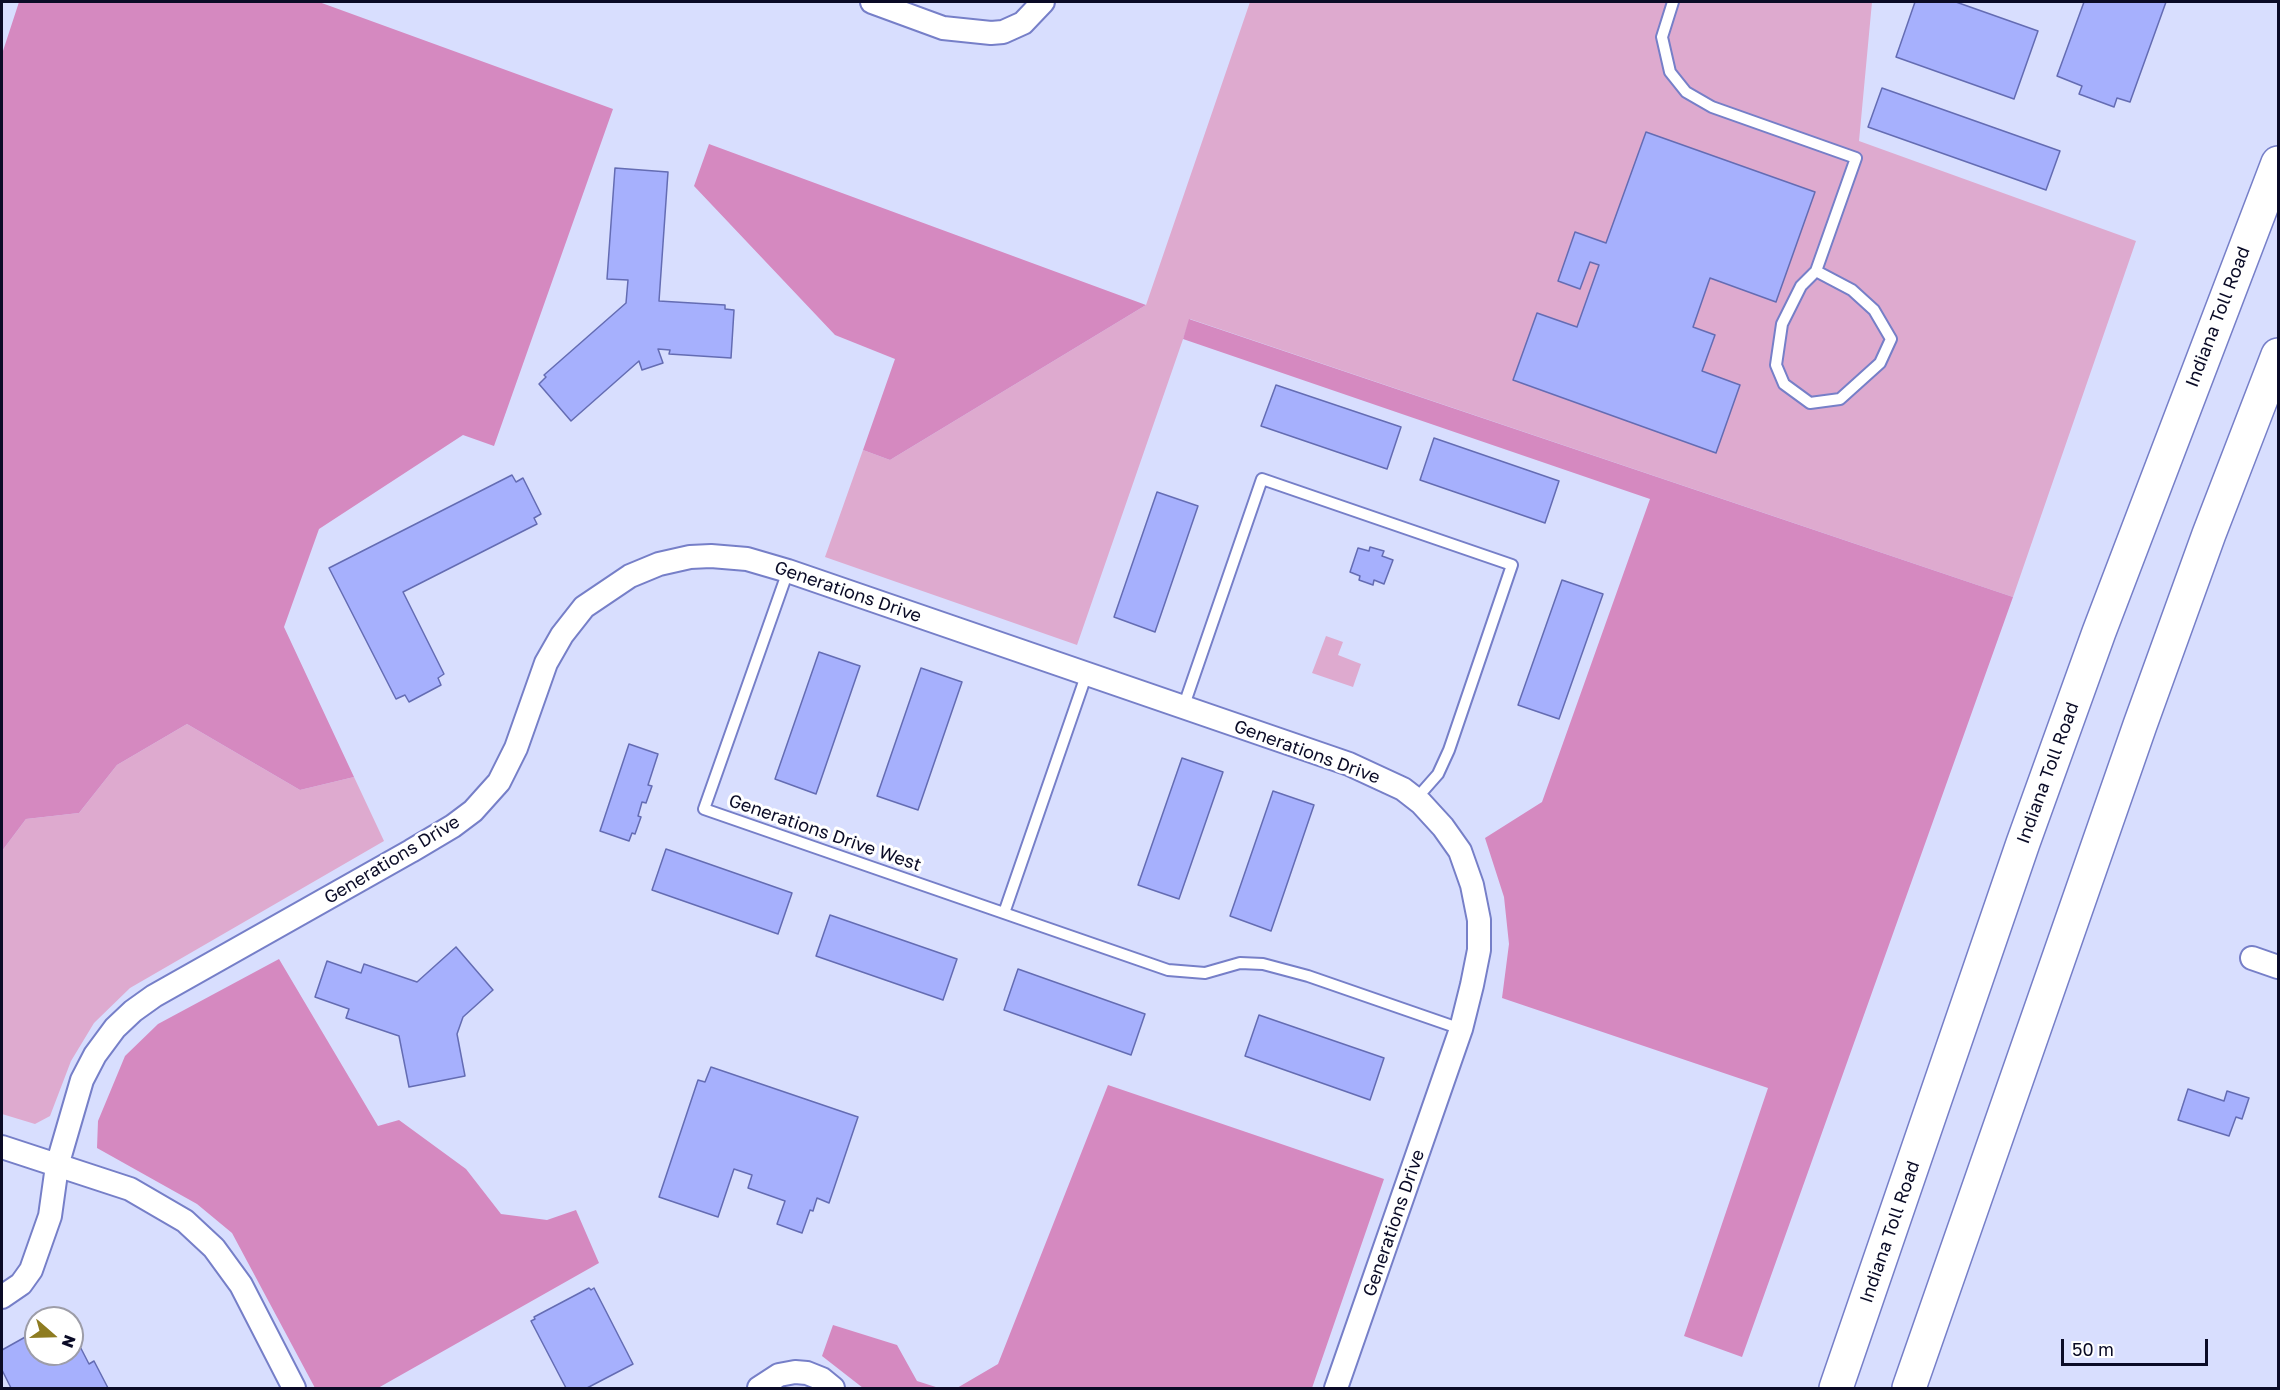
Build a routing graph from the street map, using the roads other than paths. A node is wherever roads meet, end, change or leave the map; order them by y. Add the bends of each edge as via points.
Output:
1 (872, 2) edge
2 (1043, 2) edge
3 (1673, 2) edge
4 (2278, 163) edge
5 (1816, 271) junction
6 (2278, 355) edge
7 (788, 572) junction
8 (1087, 674) junction
9 (1183, 708) junction
10 (1416, 800) junction
11 (1004, 913) junction
12 (2252, 958) dead end
13 (2278, 967) edge
14 (1461, 1029) junction
15 (2, 1147) edge
16 (57, 1166) junction
17 (2, 1297) edge
18 (294, 1389) edge
19 (759, 1389) edge
20 (833, 1389) edge
21 (1336, 1389) edge
22 (1836, 1389) edge
23 (1909, 1389) edge

1 - 2 street via 943,27 991,33 1023,23
3 - 5 lane via 1662,37 1670,72 1686,92 1712,107 1856,158
4 - 22 highway, Indiana Toll Road via 2099,632
5 - 5 lane via 1801,286 1782,324 1776,365 1784,384 1810,403 1840,399 1880,363 1891,339 1874,309 1852,290
6 - 23 highway via 2140,724
7 - 8 street, Generations Drive
7 - 11 lane, Generations Drive West via 704,809
7 - 16 street, Generations Drive via 747,559 684,559 630,576 584,608 546,663 516,748 499,782 472,811 411,851 133,1011 95,1055 82,1080
8 - 9 street, Generations Drive
8 - 11 lane
9 - 10 street, Generations Drive via 1349,764 1403,789
9 - 10 lane via 1262,479 1512,565 1449,750 1438,774
10 - 14 street, Generations Drive via 1460,851 1479,920 1479,950
11 - 14 lane, Generations Drive West via 1168,970 1205,973 1240,963 1263,964
12 - 13 street
14 - 21 street, Generations Drive
15 - 16 street
16 - 17 street, Generations Drive via 50,1216 31,1270 21,1284
16 - 18 street via 130,1189 185,1221 214,1248 241,1285
19 - 20 street via 779,1375 795,1372 822,1379

